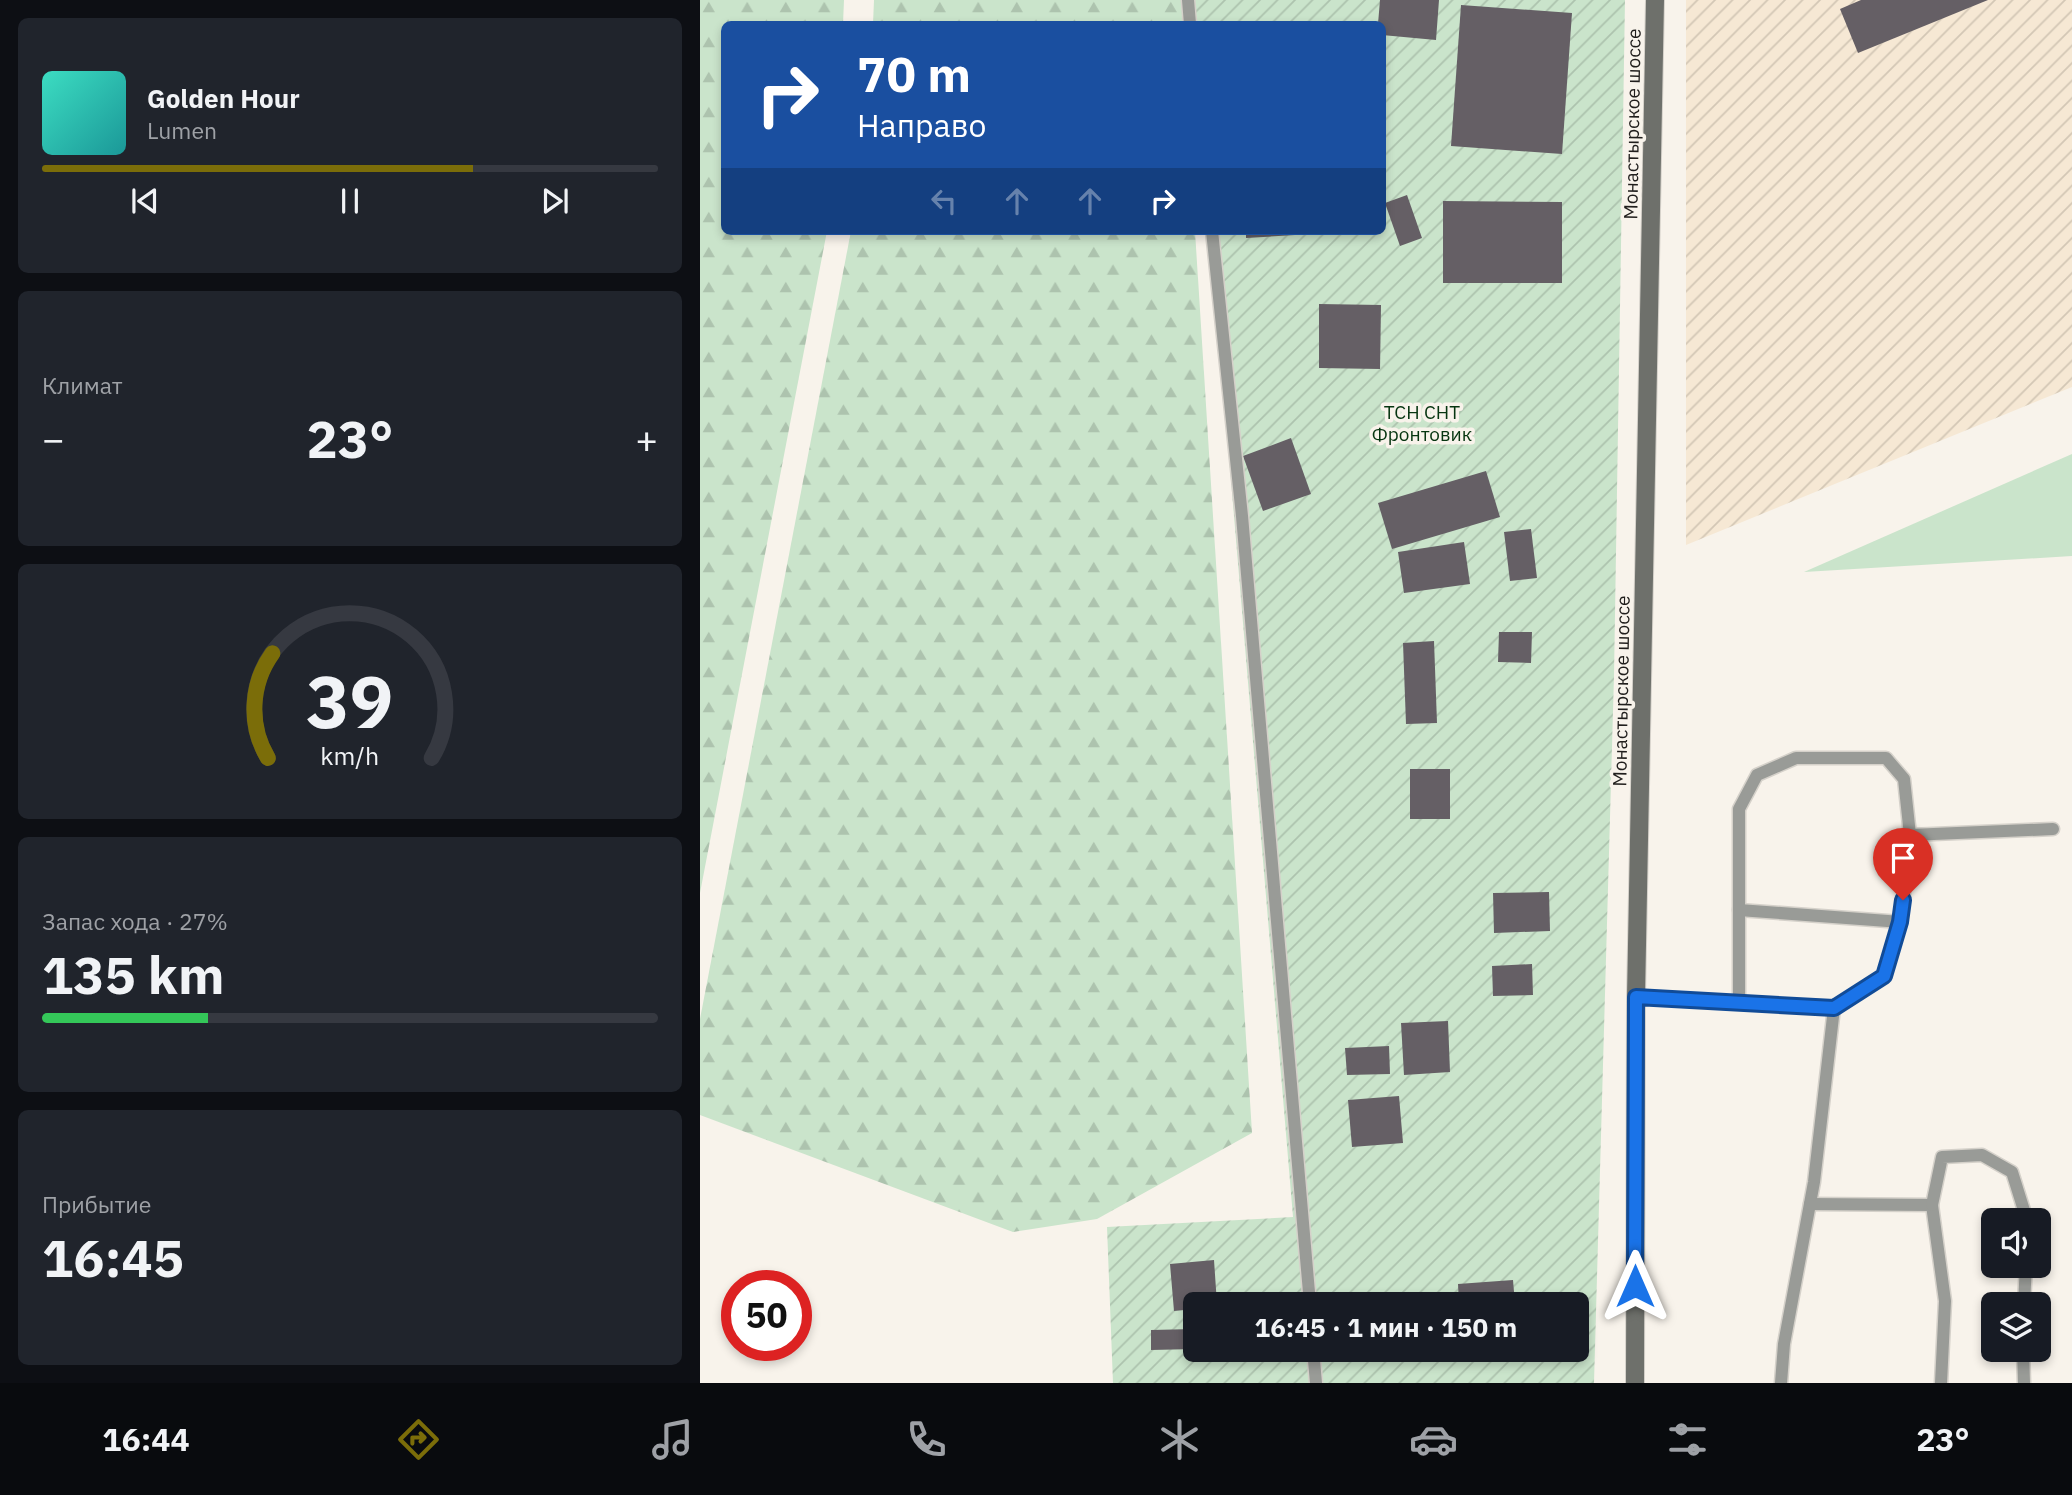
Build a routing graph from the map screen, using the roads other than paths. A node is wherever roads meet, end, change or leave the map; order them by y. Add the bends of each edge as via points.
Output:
1 (1188, 0) edge
2 (1655, 0) edge
3 (1190, 21) edge
4 (1212, 235) edge
5 (2053, 829) dead end
6 (1910, 835) junction
7 (1739, 910) junction
8 (1900, 922) junction
9 (1636, 997) junction
10 (1739, 1002) junction
11 (1834, 1008) junction
12 (1810, 1204) junction
13 (1932, 1205) junction
14 (2023, 1208) edge
15 (1309, 1292) edge
16 (1315, 1362) edge
17 (2023, 1362) edge
18 (1316, 1383) edge
19 (1635, 1383) edge
20 (1781, 1383) edge
21 (1941, 1383) edge
22 (2024, 1383) edge

1 - 3 lane
2 - 9 main road, Монастырское шоссе
4 - 15 lane via 1242,516
5 - 6 lane
6 - 7 lane via 1904,779 1886,758 1796,758 1757,775 1739,809
6 - 8 lane
7 - 8 lane
7 - 10 lane
8 - 11 lane via 1884,976
9 - 10 lane
9 - 19 main road, Монастырское шоссе
10 - 11 lane
11 - 12 lane
12 - 13 lane
12 - 20 lane
13 - 14 lane via 1942,1157 1982,1155 2012,1172
13 - 21 lane via 1945,1301
16 - 18 lane
17 - 22 lane

